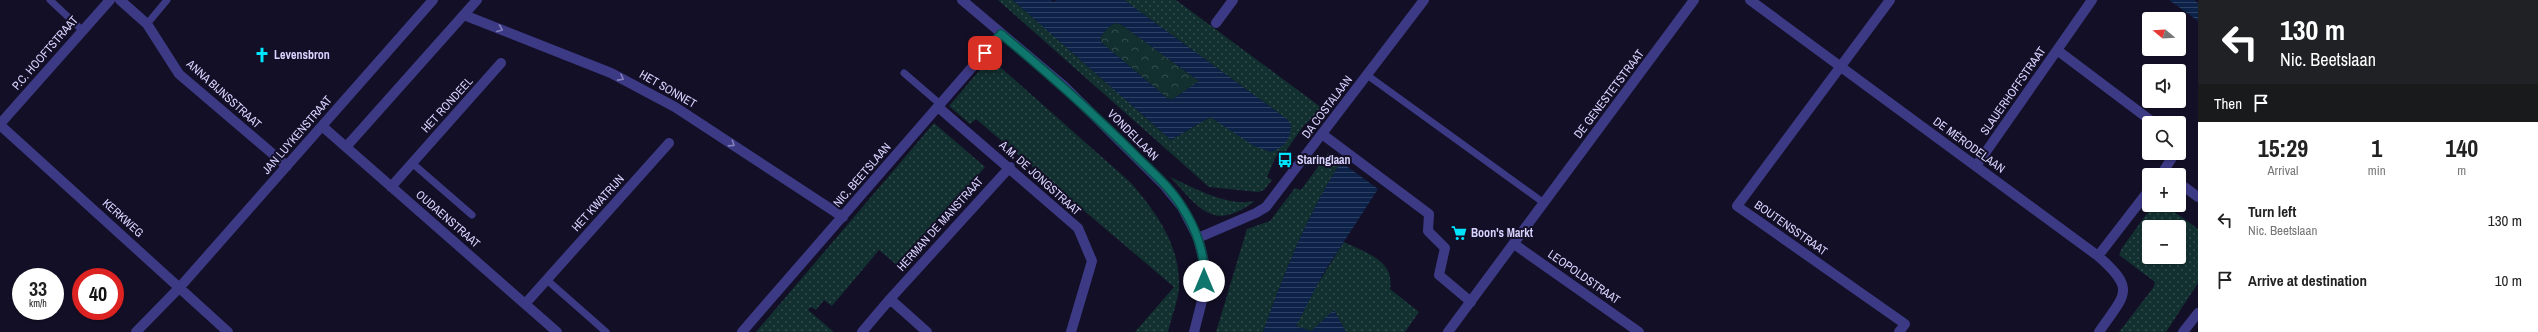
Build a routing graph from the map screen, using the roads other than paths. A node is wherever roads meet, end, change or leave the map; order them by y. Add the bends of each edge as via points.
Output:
1 (50, 0) edge
2 (110, 0) edge
3 (120, 0) edge
4 (167, 0) edge
5 (433, 0) edge
6 (477, 0) edge
7 (962, 0) edge
8 (1233, 0) edge
9 (1424, 0) edge
10 (1694, 0) edge
11 (1750, 0) edge
12 (1890, 0) edge
13 (2092, 0) edge
14 (464, 15) junction
15 (1216, 23) dead end
16 (147, 24) junction
17 (82, 30) junction
18 (1001, 34) junction
19 (2057, 50) junction
20 (501, 63) dead end
21 (1839, 66) junction
22 (904, 74) dead end
23 (1367, 75) junction
24 (939, 105) junction
25 (2145, 116) edge
26 (0, 124) edge
27 (322, 126) junction
28 (1322, 134) junction
29 (669, 143) dead end
30 (346, 147) junction
31 (412, 163) junction
32 (287, 166) junction
33 (1976, 166) junction
34 (1010, 167) junction
35 (391, 187) junction
36 (2186, 188) edge
37 (2198, 197) edge
38 (2142, 199) edge
39 (1544, 203) junction
40 (472, 215) dead end
41 (843, 217) junction
42 (1198, 238) junction
43 (1514, 244) junction
44 (2098, 256) junction
45 (546, 280) junction
46 (180, 287) junction
47 (890, 299) junction
48 (1471, 302) junction
49 (525, 304) junction
50 (2198, 313) edge
51 (136, 332) edge
52 (228, 332) edge
53 (557, 332) edge
54 (606, 332) edge
55 (742, 332) edge
56 (862, 332) edge
57 (927, 332) edge
58 (1071, 332) edge
59 (1194, 332) edge
60 (1448, 332) edge
61 (1639, 332) edge
62 (1899, 332) edge
63 (2099, 332) edge
64 (2184, 332) edge

1 - 17 lane
2 - 17 street, P.C. HOOFTSTRAAT
3 - 16 street, ANNA BIJNSSTRAAT
4 - 16 lane
5 - 27 street, JAN LUYKENSTRAAT
6 - 14 street
7 - 18 street, VONDELLAAN
8 - 15 street
9 - 23 street, DA COSTALAAN
10 - 39 street, DE GENESTETSTRAAT
11 - 21 street, DE MÉRODELAAN
12 - 21 street
13 - 19 street, SLAUERHOFFSTRAAT
14 - 30 street
14 -> 41 street, HET SONNET via 611,73 675,106
16 - 32 street, ANNA BIJNSSTRAAT via 179,74
17 - 26 street, P.C. HOOFTSTRAAT
18 - 24 street, NIC. BEETSLAAN
18 - 42 street, VONDELLAAN via 1064,86 1159,180 1182,207
19 - 25 street, SLAUERHOFFSTRAAT
19 - 33 street, SLAUERHOFFSTRAAT
20 - 31 street, HET RONDEEL
21 - 33 street, DE MÉRODELAAN
21 - 62 street, BOUTENSSTRAAT via 1737,206 1904,324
22 - 24 lane
23 - 28 street, DA COSTALAAN
23 - 39 lane
24 - 34 street, A.M. DE JONGSTRAAT
24 - 41 street, NIC. BEETSLAAN
26 - 46 street, KERKWEG
27 - 30 street, OUDAENSTRAAT
27 - 32 street, JAN LUYKENSTRAAT
28 - 42 street, DA COSTALAAN via 1266,207
28 - 48 street via 1429,214 1428,231 1445,248 1439,275
29 - 45 street, HET KWATRIJN
30 - 35 street, OUDAENSTRAAT
31 - 35 street, HET RONDEEL
31 - 40 lane
32 - 46 street, JAN LUYKENSTRAAT
33 - 44 street, DE MÉRODELAAN
34 - 47 street, HERMAN DE MANSTRAAT
34 - 58 street, A.M. DE JONGSTRAAT via 1078,228 1092,261
35 - 49 street, OUDAENSTRAAT
36 - 37 street
38 - 44 street
39 - 43 street, DE GENESTETSTRAAT
41 - 55 street, NIC. BEETSLAAN
42 - 59 street, VONDELLAAN via 1205,266 1203,297
43 - 48 street, DE GENESTETSTRAAT
43 - 61 street, LEOPOLDSTRAAT
44 - 63 street, DE MÉRODELAAN via 2119,274 2124,287 2120,301
45 - 49 street, HET KWATRIJN
45 - 54 lane
46 - 51 street, JAN LUYKENSTRAAT
46 - 52 street, KERKWEG
47 - 56 street, HERMAN DE MANSTRAAT
47 - 57 street
48 - 60 street, DE GENESTETSTRAAT
49 - 53 street, OUDAENSTRAAT
50 - 64 street

